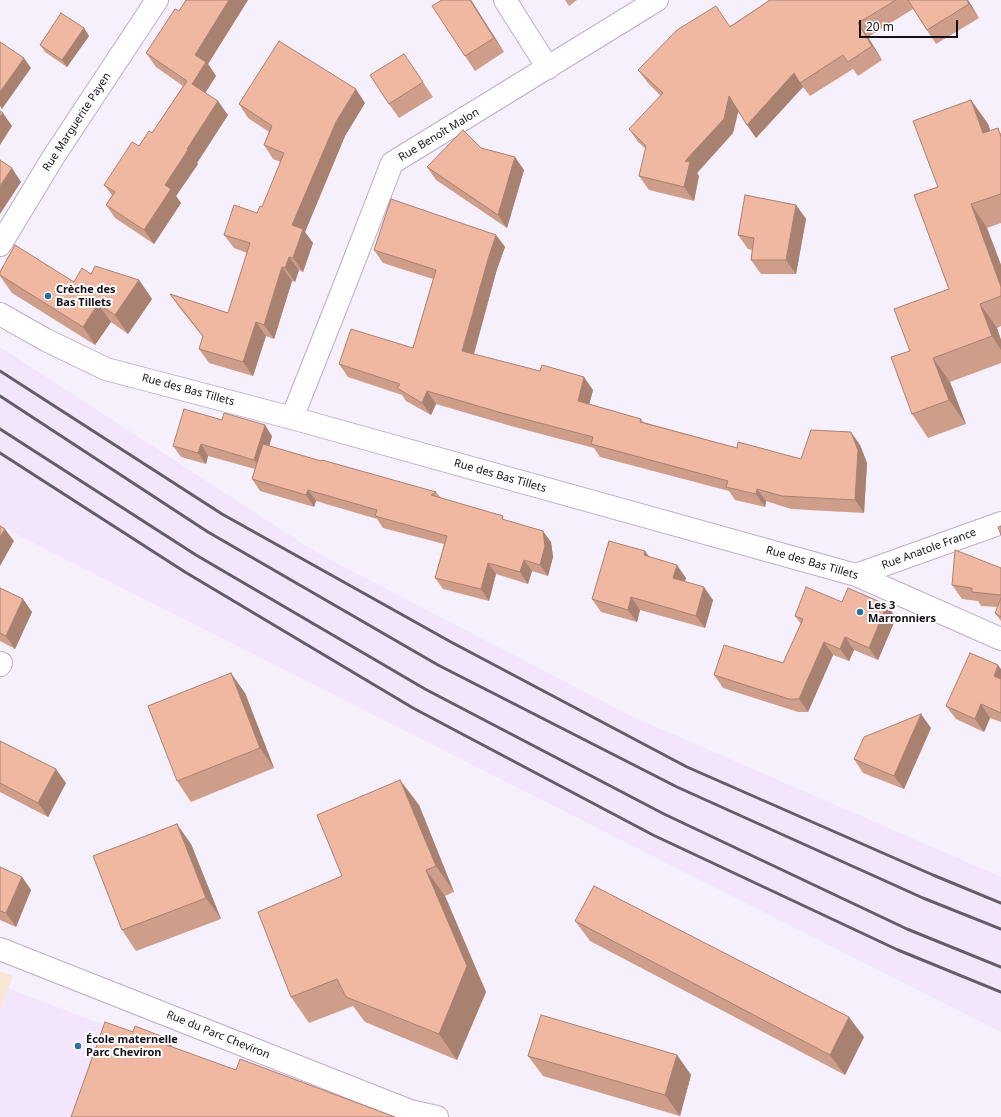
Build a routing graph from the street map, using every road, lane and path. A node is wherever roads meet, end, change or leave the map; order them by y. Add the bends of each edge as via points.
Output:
1 (157, 0) edge
2 (505, 0) edge
3 (657, 0) edge
4 (548, 68) junction
5 (0, 245) edge
6 (0, 314) edge
7 (292, 418) junction
8 (1001, 523) edge
9 (856, 575) junction
10 (1001, 639) edge
11 (0, 950) edge
12 (437, 1117) edge

1 - 5 street, Rue Marguerite Payen via 54,156
2 - 4 street
3 - 4 street, Rue Benoît Malon
4 - 7 street, Rue Benoît Malon via 392,164
6 - 7 street, Rue des Bas Tillets via 106,369
7 - 9 street, Rue des Bas Tillets
8 - 9 street, Rue Anatole France
9 - 10 street, Rue des Bas Tillets
11 - 12 street, Rue du Parc Cheviron via 410,1111

